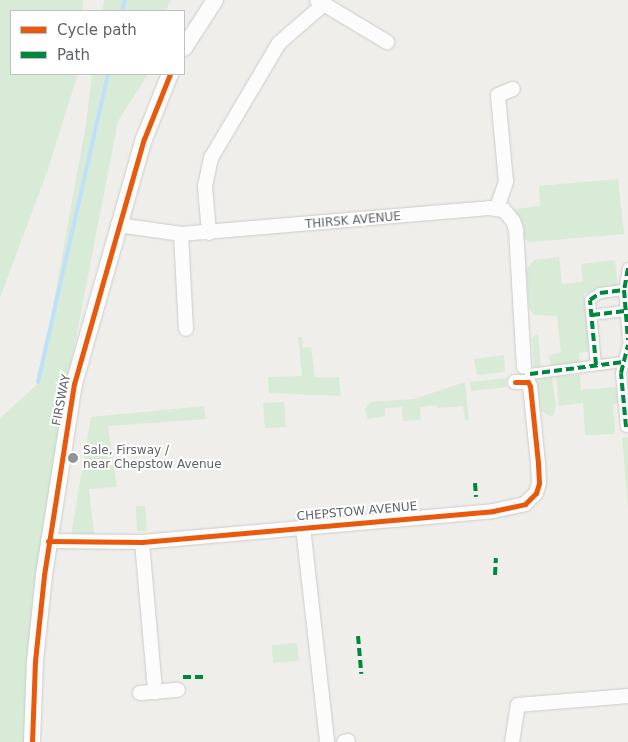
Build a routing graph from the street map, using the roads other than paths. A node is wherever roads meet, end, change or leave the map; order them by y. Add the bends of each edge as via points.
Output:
1 (215, 0) edge
2 (321, 2) edge
3 (387, 42) dead end
4 (185, 46) edge
5 (170, 75) edge
6 (513, 90) dead end
7 (497, 208) junction
8 (118, 225) junction
9 (208, 233) junction
10 (181, 234) junction
11 (628, 268) edge
12 (624, 290) junction
13 (626, 311) junction
14 (592, 315) junction
15 (186, 329) dead end
16 (628, 340) edge
17 (628, 345) edge
18 (623, 362) junction
19 (596, 365) junction
20 (527, 371) joint
21 (515, 382) dead end
22 (626, 427) dead end
23 (303, 526) junction
24 (48, 541) junction
25 (142, 542) junction
26 (178, 690) dead end
27 (155, 692) junction
28 (140, 693) dead end
29 (628, 696) edge
30 (348, 741) edge
31 (32, 742) edge
32 (327, 742) edge
33 (344, 742) edge
34 (512, 742) edge

1 - 4 street
2 - 3 street
2 - 9 street via 280,43 214,152 205,186
5 - 8 street, FIRSWAY via 144,139
6 - 7 street via 498,95 506,182
7 - 9 street, THIRSK AVENUE
7 - 20 street via 509,214 516,229
8 - 10 street, THIRSK AVENUE
8 - 24 street, FIRSWAY via 74,384
9 - 10 street, THIRSK AVENUE
10 - 15 street
11 - 12 street
12 - 13 street
12 - 14 street via 593,296 590,300
13 - 14 street
13 - 16 street
14 - 19 street
17 - 18 street
18 - 19 street
18 - 22 street via 621,381
19 - 20 street
21 - 23 street, CHEPSTOW AVENUE via 528,382 530,386 539,483 532,499 515,507 493,511
23 - 25 street, CHEPSTOW AVENUE
23 - 32 street, CHEPSTOW AVENUE
24 - 25 street, CHEPSTOW AVENUE
24 - 31 street, FIRSWAY via 35,661
25 - 27 street
26 - 27 street
27 - 28 street
29 - 34 street via 518,705
30 - 33 street

